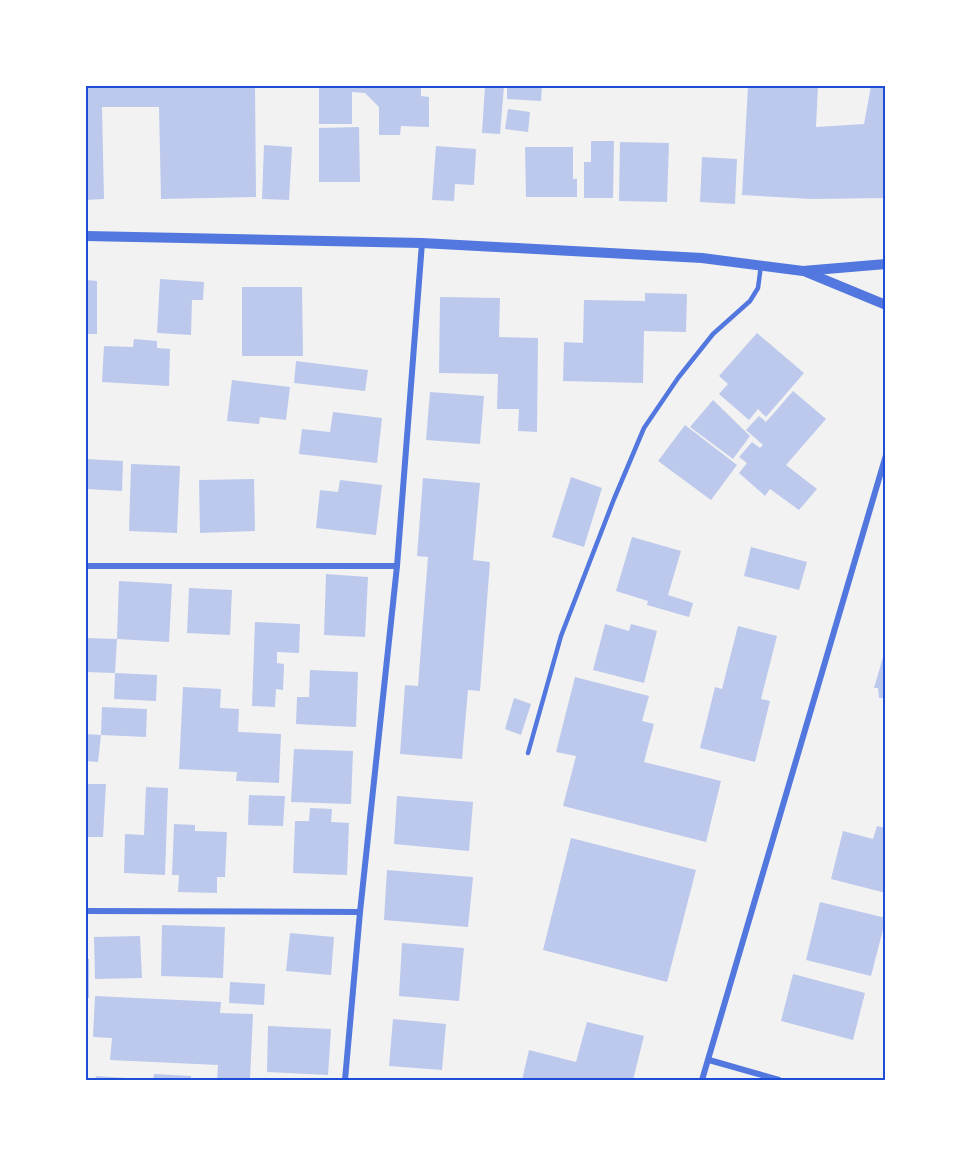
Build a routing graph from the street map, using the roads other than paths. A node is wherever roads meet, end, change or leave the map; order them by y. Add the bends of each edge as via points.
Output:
1 (86, 236) edge
2 (422, 243) junction
3 (885, 264) edge
4 (761, 266) junction
5 (803, 271) junction
6 (885, 305) edge
7 (885, 456) edge
8 (86, 566) edge
9 (397, 566) junction
10 (528, 753) dead end
11 (86, 911) edge
12 (360, 912) junction
13 (709, 1060) junction
14 (345, 1080) edge
15 (702, 1080) edge
16 (779, 1080) edge

1 - 2 street
2 - 4 street via 702,258
2 - 9 street
3 - 5 street
4 - 5 street
4 - 10 lane via 758,288 750,301 713,333 644,428 561,636
5 - 6 street
7 - 13 street
8 - 9 street
9 - 12 street
11 - 12 street
12 - 14 street
13 - 15 street
13 - 16 street

